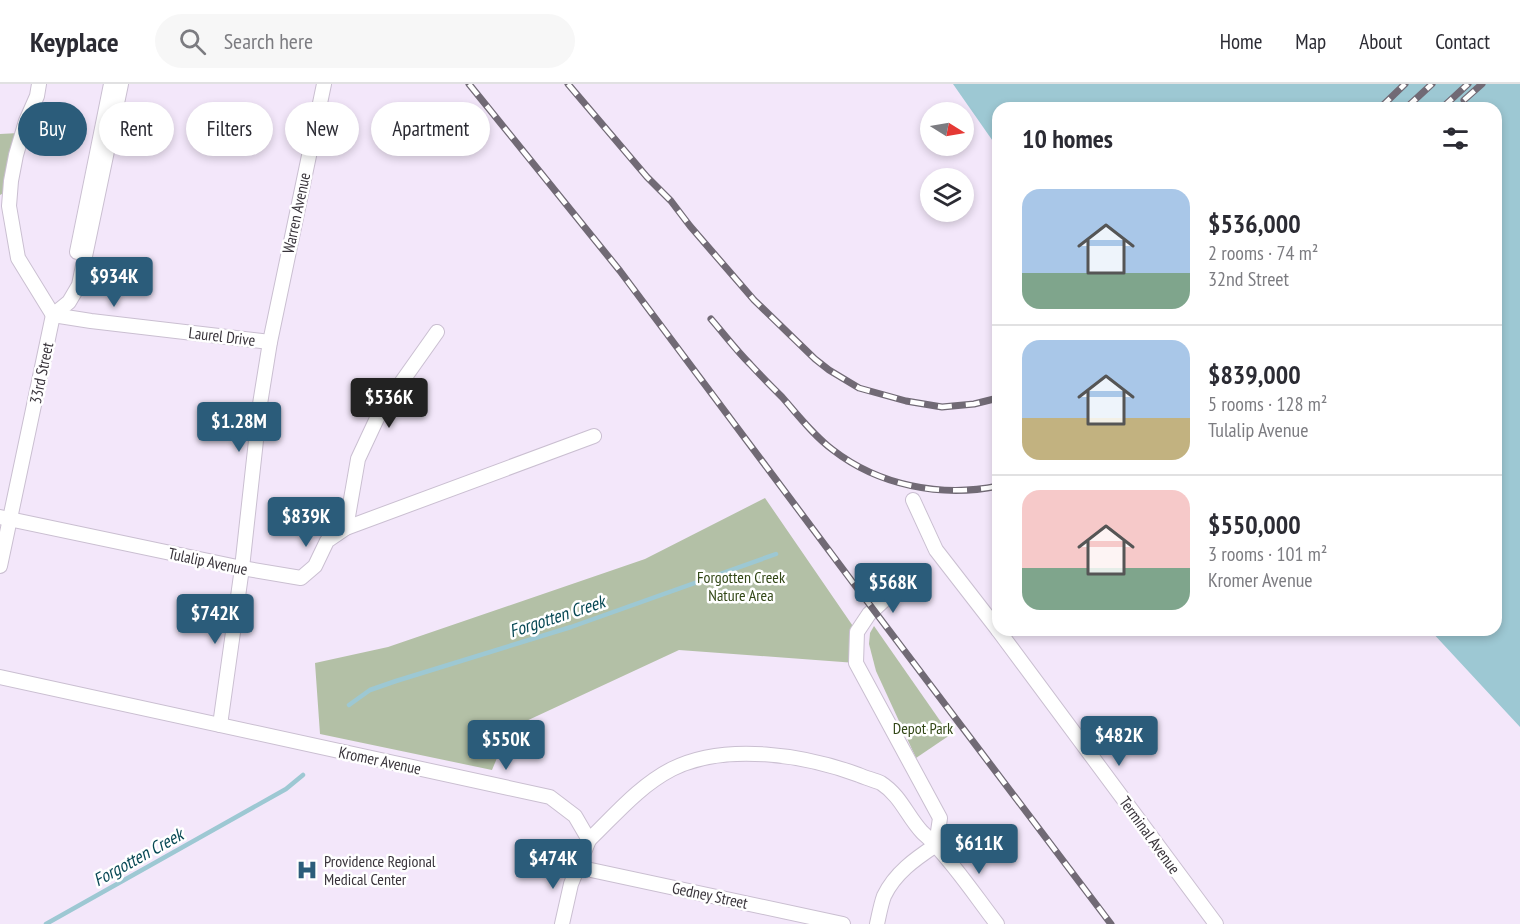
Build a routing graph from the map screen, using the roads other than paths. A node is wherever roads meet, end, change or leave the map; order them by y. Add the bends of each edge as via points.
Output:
1 (39, 84) edge
2 (111, 84) edge
3 (122, 84) edge
4 (324, 84) edge
5 (5, 207) edge
6 (69, 302) junction
7 (53, 315) junction
8 (437, 332) dead end
9 (270, 342) junction
10 (594, 436) dead end
11 (913, 500) dead end
12 (5, 518) edge
13 (346, 528) junction
14 (0, 566) edge
15 (242, 568) junction
16 (895, 590) dead end
17 (992, 622) edge
18 (1002, 636) edge
19 (0, 677) edge
20 (220, 725) junction
21 (589, 840) junction
22 (936, 845) junction
23 (578, 867) junction
24 (562, 924) edge
25 (843, 924) edge
26 (877, 924) edge
27 (997, 924) edge
28 (1216, 924) edge

1 - 5 street via 16,155
2 - 6 street
3 - 6 street via 79,285
4 - 9 street, Warren Avenue
5 - 7 street via 18,258
6 - 7 street
7 - 9 street, Laurel Drive
7 - 12 street, 33rd Street
8 - 13 street via 379,414 358,459
9 - 15 street, Laurel Drive
10 - 13 street, Tulalip Avenue
11 - 17 street, Terminal Avenue via 936,550
12 - 14 street, 33rd Street
12 - 15 street, Tulalip Avenue
13 - 15 street, Tulalip Avenue via 327,541 315,566 301,578
15 - 20 street, Laurel Drive
16 - 22 street via 869,614 857,632 856,663 940,818
18 - 28 street, Terminal Avenue
19 - 20 street, Kromer Avenue
20 - 21 street, Kromer Avenue via 550,797 574,816
21 - 22 street via 631,798 672,769 714,756 755,754 838,767 881,784
21 - 23 street
22 - 26 street via 893,880 883,898
22 - 27 street
23 - 24 street
23 - 25 street, Gedney Street

